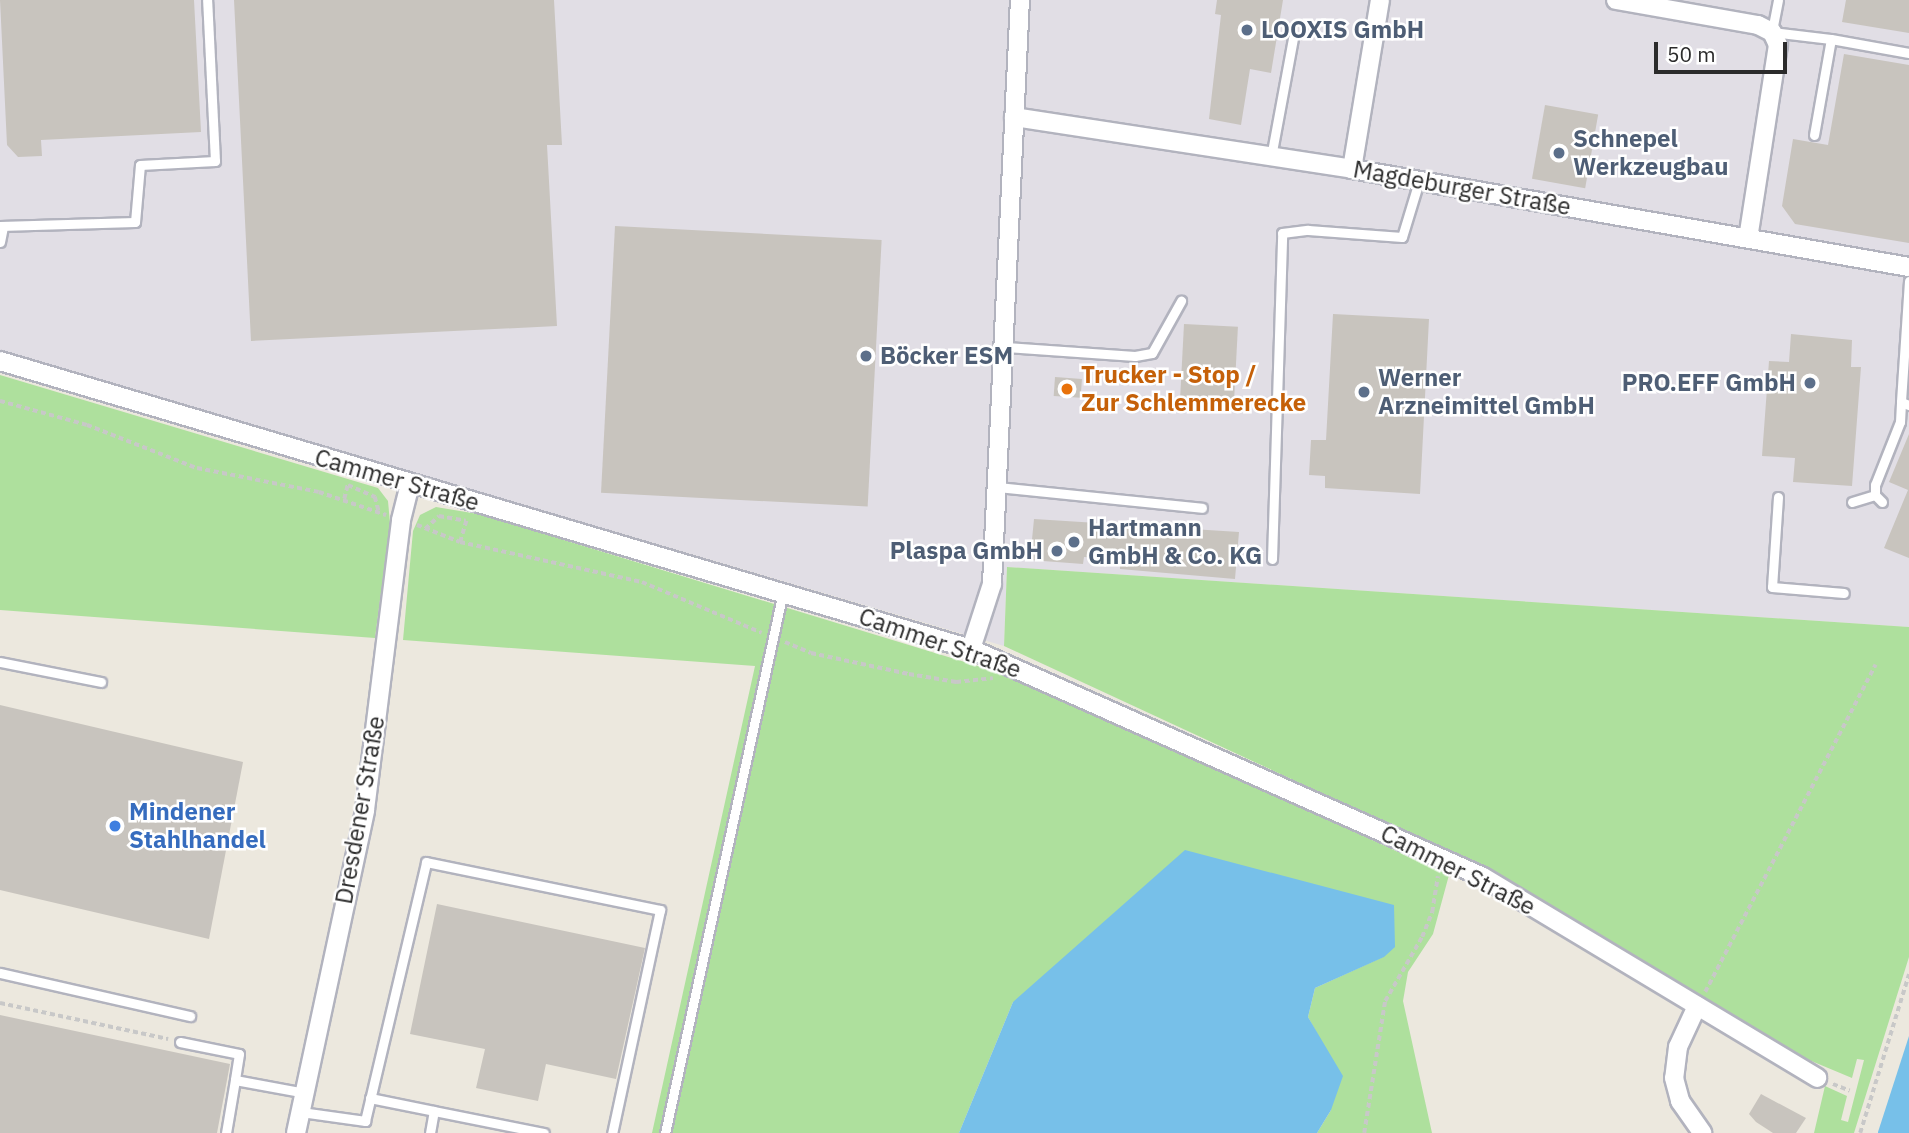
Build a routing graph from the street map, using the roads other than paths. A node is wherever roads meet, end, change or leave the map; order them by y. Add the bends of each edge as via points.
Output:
1 (207, 0) edge
2 (1020, 0) edge
3 (1380, 0) edge
4 (1616, 0) edge
5 (1778, 0) edge
6 (1772, 32) junction
7 (1293, 38) dead end
8 (1831, 39) junction
9 (1909, 53) edge
10 (1014, 117) junction
11 (1814, 135) dead end
12 (1271, 157) junction
13 (1352, 169) junction
14 (1419, 181) junction
15 (1, 226) edge
16 (1748, 238) junction
17 (0, 242) edge
18 (1909, 267) edge
19 (1909, 281) edge
20 (1181, 301) dead end
21 (1006, 346) junction
22 (0, 361) edge
23 (1905, 403) edge
24 (410, 485) junction
25 (997, 487) junction
26 (1778, 497) dead end
27 (1852, 502) dead end
28 (1202, 508) dead end
29 (1272, 559) dead end
30 (783, 592) junction
31 (1844, 593) dead end
32 (971, 649) junction
33 (0, 662) edge
34 (100, 682) dead end
35 (0, 973) edge
36 (1697, 1006) junction
37 (190, 1016) dead end
38 (180, 1042) road end
39 (1817, 1078) dead end
40 (235, 1080) junction
41 (304, 1093) junction
42 (370, 1098) junction
43 (434, 1111) junction
44 (300, 1112) junction
45 (226, 1133) edge
46 (296, 1133) edge
47 (430, 1133) edge
48 (544, 1133) edge
49 (612, 1133) edge
50 (665, 1133) edge
51 (1702, 1133) edge

1 - 15 lane via 215,161 140,165 135,222
2 - 10 street
3 - 13 street
4 - 6 street via 1758,25
5 - 6 lane
6 - 8 lane
6 - 16 street via 1779,45
7 - 12 lane
8 - 9 lane
8 - 11 lane
10 - 12 street, Magdeburger Straße
10 - 21 street
12 - 13 street, Magdeburger Straße
13 - 14 street, Magdeburger Straße
14 - 16 street, Magdeburger Straße
14 - 29 lane via 1402,237 1308,230 1282,233
15 - 17 lane
16 - 18 street, Magdeburger Straße
19 - 23 lane
20 - 21 lane via 1152,353 1135,356
21 - 25 street
22 - 24 street, Cammer Straße
23 - 27 lane via 1879,499
24 - 30 street, Cammer Straße
24 - 41 street, Dresdener Straße via 401,520 365,810
25 - 28 lane
25 - 32 street via 992,584
26 - 31 lane via 1772,587
30 - 32 street, Cammer Straße
30 - 50 lane
32 - 36 street, Cammer Straße via 1483,877
33 - 34 lane
35 - 37 lane
36 - 39 street, Cammer Straße
36 - 51 street via 1678,1047 1674,1078 1680,1101
38 - 40 lane via 239,1054
40 - 41 lane
40 - 45 lane
41 - 44 street, Dresdener Straße
42 - 43 lane
42 - 44 lane via 365,1121
42 - 49 lane via 426,862 660,910
43 - 47 lane
43 - 48 lane
44 - 46 street, Dresdener Straße

